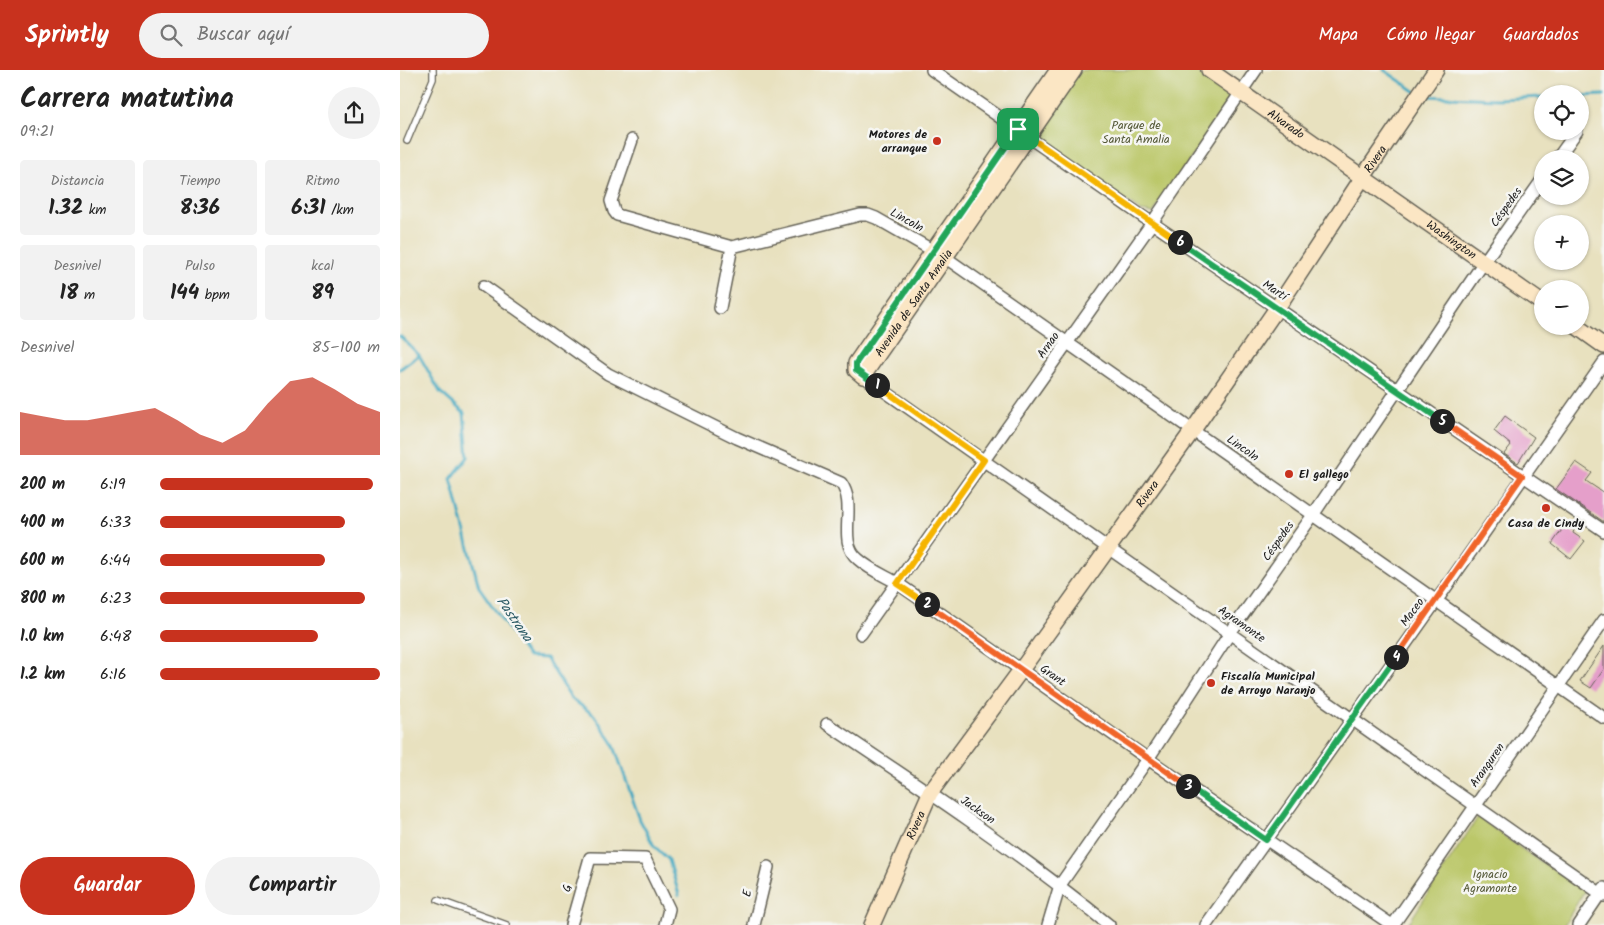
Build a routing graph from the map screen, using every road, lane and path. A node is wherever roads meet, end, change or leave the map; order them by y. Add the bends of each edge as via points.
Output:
1 (433, 70) edge
2 (932, 70) edge
3 (1058, 70) edge
4 (1074, 70) edge
5 (1209, 70) edge
6 (1256, 70) edge
7 (1436, 70) edge
8 (1241, 93) junction
9 (1023, 132) junction
10 (407, 140) dead end
11 (632, 140) dead end
12 (1362, 177) junction
13 (1534, 191) edge
14 (1152, 223) junction
15 (732, 247) junction
16 (940, 254) junction
17 (1484, 262) junction
18 (484, 286) dead end
19 (1534, 296) edge
20 (720, 308) dead end
21 (1277, 308) junction
22 (1589, 335) edge
23 (1066, 343) junction
24 (1604, 346) edge
25 (1604, 362) edge
26 (864, 376) joint
27 (1398, 391) junction
28 (1194, 430) junction
29 (984, 460) junction
30 (1522, 476) junction
31 (1313, 515) junction
32 (1604, 532) edge
33 (1109, 549) junction
34 (897, 584) junction
35 (1437, 600) junction
36 (1604, 620) edge
37 (1230, 633) junction
38 (861, 634) dead end
39 (1022, 670) junction
40 (1559, 686) junction
41 (1352, 718) junction
42 (1604, 718) edge
43 (827, 724) dead end
44 (1148, 759) junction
45 (930, 794) junction
46 (1476, 805) junction
47 (1266, 840) junction
48 (768, 867) dead end
49 (1060, 885) junction
50 (1603, 892) edge
51 (438, 900) dead end
52 (507, 925) edge
53 (571, 925) edge
54 (665, 925) edge
55 (754, 925) edge
56 (872, 925) edge
57 (1048, 925) edge
58 (1109, 925) edge
59 (1206, 925) edge
60 (1392, 925) edge
61 (1579, 925) edge

1 - 10 lane via 433,79
2 - 9 street, Martí
3 - 9 street, Avenida de Santa Amalia
4 - 9 street, Avenida de Santa Amalia
5 - 8 street, Alvarado
6 - 8 street, Arnao
7 - 12 street, Rivera
8 - 12 street, Alvarado
8 - 14 street, Arnao
9 - 14 street, Martí
9 - 16 street, Avenida de Santa Amalia
11 - 15 street via 612,201 617,215
12 - 17 street, Washington
12 - 21 street, Rivera
13 - 17 street, Céspedes
14 - 21 street, Martí
14 - 23 street, Arnao
15 - 16 street, Lincoln via 868,215
15 - 20 street
16 - 23 street, Lincoln
16 - 26 street, Avenida de Santa Amalia via 856,363 856,370
17 - 19 street, Washington
17 - 27 street, Céspedes
18 - 34 street, Grant via 608,374 737,438 841,482 849,501 848,542 851,551 857,559
21 - 27 street, Martí
21 - 28 street, Rivera
22 - 24 street
23 - 28 street, Lincoln
23 - 29 street, Arnao
25 - 30 street, Maceo
26 - 29 street, Agramonte
27 - 30 street, Martí
27 - 31 street, Céspedes
28 - 31 street, Lincoln
28 - 33 street, Rivera
29 - 33 street, Agramonte
29 - 34 street, Arnao
30 - 32 street, Martí
30 - 35 street, Maceo
31 - 35 street, Lincoln
31 - 37 street, Céspedes
33 - 37 street, Agramonte
33 - 39 street, Rivera
34 - 38 street, Arnao
34 - 39 street, Grant
35 - 40 street, Lincoln
35 - 41 street, Maceo
36 - 40 street, Aranguren
37 - 41 street, Agramonte
37 - 44 street, Céspedes
39 - 44 street, Grant
39 - 45 street, Rivera
40 - 42 street, Lincoln
40 - 46 street, Aranguren
41 - 46 street, Agramonte
41 - 47 street, Maceo
43 - 45 street, Jackson
44 - 47 street, Grant
44 - 49 street, Céspedes
45 - 49 street, Jackson
45 - 56 street, Rivera
46 - 50 street, Agramonte
46 - 60 street, Aranguren
47 - 59 street, Maceo
47 - 60 street, Grant
48 - 55 street, E
49 - 57 street, Céspedes
49 - 58 street, Jackson
50 - 61 street
51 - 52 lane
53 - 54 street, G via 590,858 645,858 669,908

